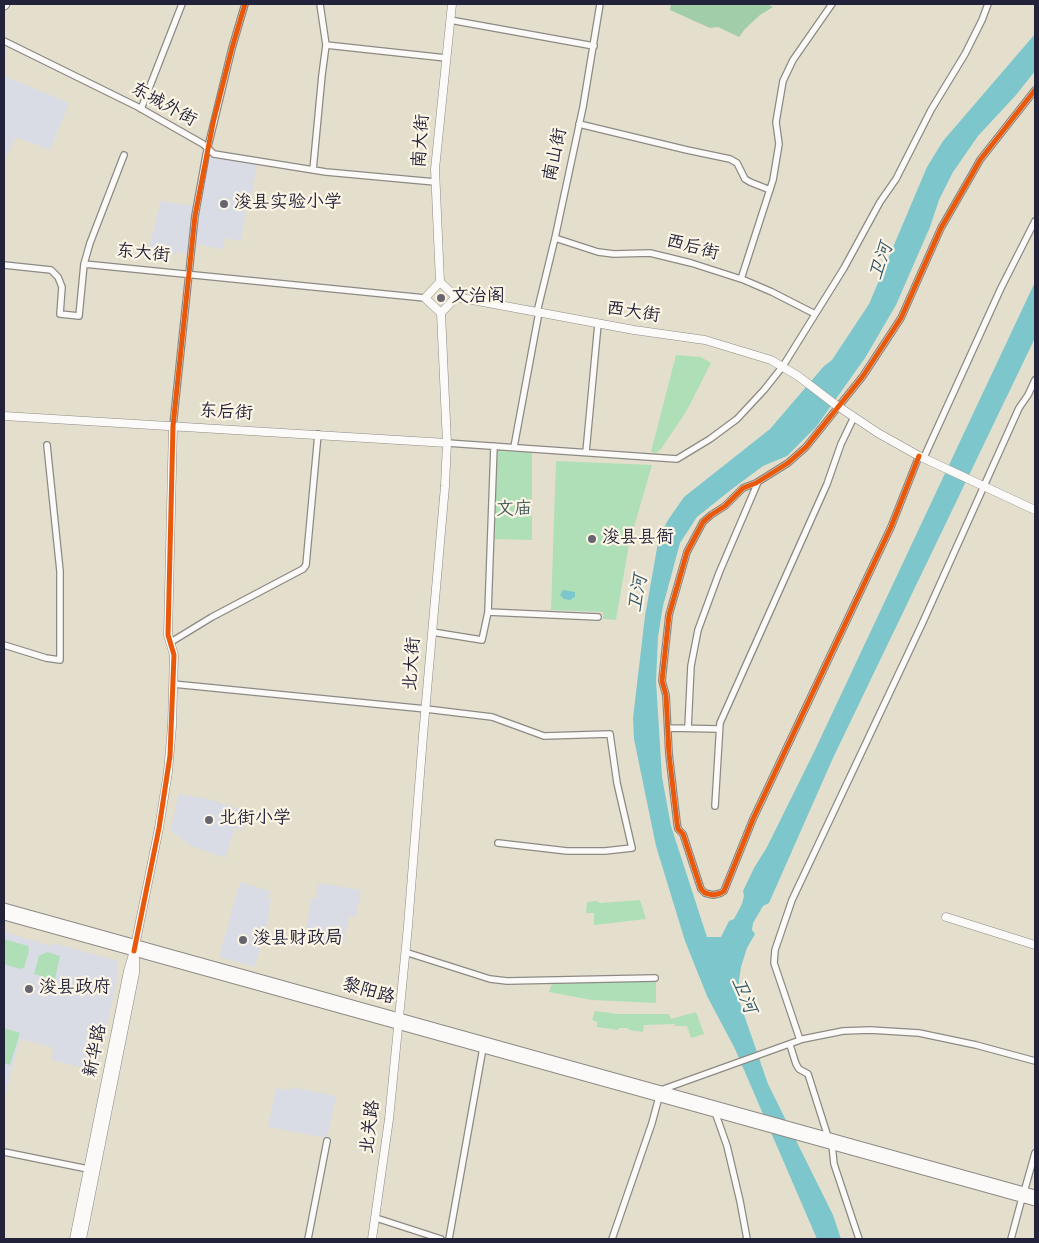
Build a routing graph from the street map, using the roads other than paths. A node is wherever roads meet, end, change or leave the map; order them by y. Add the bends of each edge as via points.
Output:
1 (182, 4) edge
2 (245, 4) edge
3 (320, 4) edge
4 (452, 4) edge
5 (600, 4) edge
6 (832, 4) edge
7 (988, 4) edge
8 (450, 20) junction
9 (4, 42) edge
10 (326, 45) junction
11 (594, 46) junction
12 (446, 58) junction
13 (1035, 90) edge
14 (141, 109) junction
15 (579, 124) junction
16 (207, 149) junction
17 (124, 155) dead end
18 (313, 170) junction
19 (435, 182) junction
20 (770, 190) junction
21 (1035, 221) edge
22 (556, 238) junction
23 (84, 264) junction
24 (4, 265) edge
25 (189, 274) junction
26 (741, 280) junction
27 (440, 282) junction
28 (456, 296) junction
29 (425, 298) junction
30 (538, 312) junction
31 (441, 313) junction
32 (815, 314) junction
33 (598, 324) junction
34 (783, 366) junction
35 (1035, 380) edge
36 (838, 406) junction
37 (4, 416) edge
38 (854, 417) junction
39 (172, 426) junction
40 (318, 434) junction
41 (447, 442) junction
42 (47, 445) dead end
43 (494, 446) junction
44 (514, 447) junction
45 (586, 452) junction
46 (922, 456) junction
47 (758, 482) junction
48 (981, 484) junction
49 (1035, 510) edge
50 (488, 612) junction
51 (598, 617) dead end
52 (432, 632) junction
53 (171, 642) junction
54 (4, 644) edge
55 (173, 684) junction
56 (426, 708) junction
57 (668, 728) junction
58 (688, 728) junction
59 (719, 729) junction
60 (715, 806) dead end
61 (498, 843) dead end
62 (4, 908) edge
63 (4, 915) edge
64 (946, 917) dead end
65 (1035, 945) edge
66 (135, 948) junction
67 (405, 952) junction
68 (655, 978) dead end
69 (399, 1021) junction
70 (800, 1040) junction
71 (790, 1045) junction
72 (483, 1048) junction
73 (1035, 1061) edge
74 (659, 1094) junction
75 (721, 1112) junction
76 (827, 1140) junction
77 (327, 1142) dead end
78 (4, 1152) edge
79 (1035, 1153) edge
80 (88, 1169) junction
81 (1035, 1194) edge
82 (1023, 1195) junction
83 (1035, 1201) edge
84 (376, 1218) junction
85 (74, 1239) edge
86 (82, 1239) edge
87 (308, 1239) edge
88 (372, 1239) edge
89 (441, 1239) edge
90 (449, 1239) edge
91 (612, 1239) edge
92 (747, 1239) edge
93 (859, 1239) edge
94 (1011, 1239) edge

1 - 14 street
2 - 16 street
3 - 10 street
4 - 8 street, 南大街
5 - 11 street, 南山街
6 - 20 street via 793,60 784,81 776,122 778,144
7 - 32 street via 978,29 899,173
8 - 11 street
8 - 12 street, 南大街
9 - 14 street, 东城外街
10 - 12 street
10 - 18 street
11 - 15 street, 南山街
12 - 19 street, 南大街
13 - 36 street via 980,160 941,228 901,318 863,376
14 - 16 street, 东城外街
15 - 20 street via 730,159 737,163 745,179
15 - 22 street, 南山街
16 - 18 street, 东城外街 via 221,156
16 - 25 street
17 - 23 street
18 - 19 street, 东城外街
19 - 27 street, 南大街
20 - 26 street
21 - 46 street
22 - 26 street, 西后街 via 598,252 650,253
22 - 30 street, 南山街
23 - 24 street via 79,316 60,314 62,286 51,270
23 - 25 street, 东大街
25 - 29 street, 东大街
25 - 39 street
26 - 32 street, 西后街
27 - 28 street
27 - 29 street
28 - 30 street, 西大街
28 - 31 street
29 - 31 street
30 - 33 street, 西大街
30 - 44 street, 南山街
31 - 41 street, 北大街
32 - 34 street
33 - 34 street, 西大街 via 705,340
33 - 45 street
34 - 36 street, 西大街
34 - 45 street via 737,419 678,459
35 - 48 street
36 - 38 street, 西大街
36 - 47 street via 806,447
37 - 39 street, 东后街
38 - 46 street, 西大街
38 - 59 street
39 - 40 street, 东后街
39 - 53 street via 168,635
40 - 41 street, 东后街
40 - 53 street via 306,565
41 - 43 street
41 - 52 street, 北大街
42 - 54 street via 60,571 60,660
43 - 44 street
43 - 50 street
44 - 45 street
46 - 48 street, 西大街
46 - 57 street via 721,893 713,895 701,889 683,834 678,829
47 - 57 street via 743,488 703,522 687,552 669,615 664,655 662,681
47 - 58 street via 698,630 691,666
48 - 49 street, 西大街
48 - 70 street via 922,624 792,900 775,950 774,964
50 - 51 street
50 - 52 street via 482,640
52 - 56 street, 北大街
53 - 55 street
55 - 56 street
55 - 66 street via 168,772
56 - 61 street via 492,718 544,736 610,734 617,784 632,848 567,852
56 - 67 street, 北大街
57 - 58 street
58 - 59 street
59 - 60 street
62 - 66 main road, 黎阳路
63 - 66 main road, 黎阳路
64 - 65 street
66 - 69 main road, 黎阳路
66 - 80 street, 新华路
66 - 86 street, 新华路 via 135,973
67 - 68 street via 490,979 507,981
67 - 69 street, 北大街
69 - 72 main road, 黎阳路
69 - 74 main road, 黎阳路
69 - 84 street, 北关路
70 - 71 street
70 - 73 street via 843,1031 919,1033
71 - 74 street
71 - 76 street via 799,1069 808,1074
72 - 74 main road, 黎阳路
72 - 90 street
74 - 75 main road, 黎阳路
74 - 91 street
75 - 76 main road, 黎阳路
75 - 92 street
76 - 82 main road, 黎阳路
76 - 93 street
77 - 87 street
78 - 80 street
79 - 82 street
80 - 85 street, 新华路
81 - 82 main road
82 - 83 main road
82 - 94 street
84 - 88 street, 北关路
84 - 89 street

